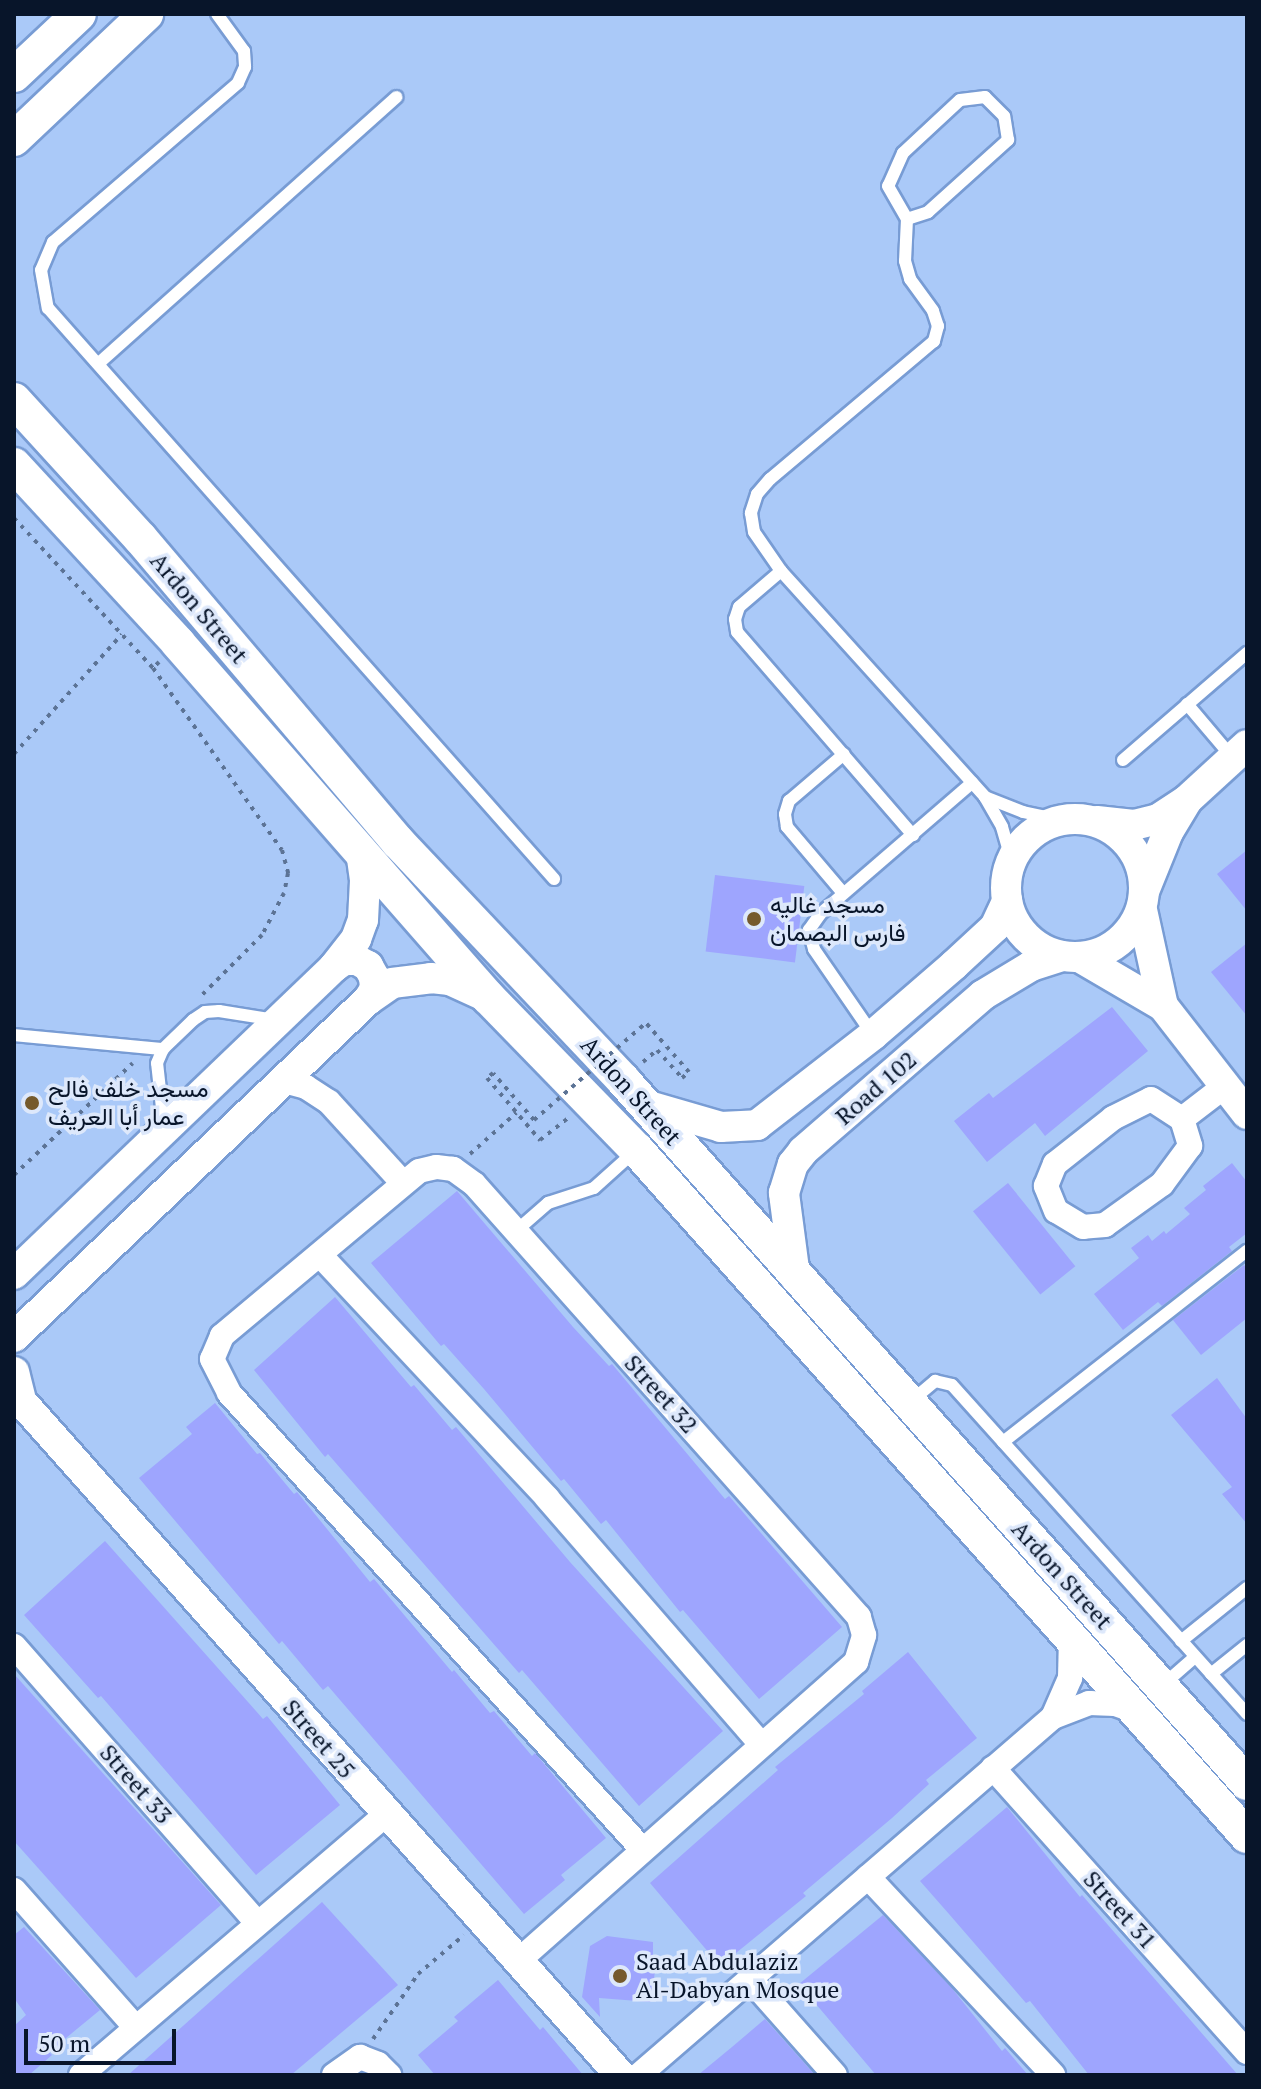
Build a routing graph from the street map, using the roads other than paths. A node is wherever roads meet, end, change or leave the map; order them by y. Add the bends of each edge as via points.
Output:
1 (78, 14) edge
2 (146, 14) edge
3 (217, 14) edge
4 (105, 49) junction
5 (14, 75) edge
6 (396, 97) dead end
7 (14, 139) edge
8 (907, 219) junction
9 (99, 363) junction
10 (14, 400) edge
11 (20, 472) edge
12 (141, 539) junction
13 (781, 571) junction
14 (1247, 653) edge
15 (1187, 704) junction
16 (1240, 751) edge
17 (844, 754) junction
18 (1123, 760) dead end
19 (972, 783) junction
20 (985, 797) junction
21 (1187, 800) junction
22 (1068, 819) junction
23 (913, 835) junction
24 (361, 853) junction
25 (1012, 861) junction
26 (554, 879) dead end
27 (843, 893) junction
28 (1144, 899) junction
29 (1007, 901) junction
30 (1071, 957) junction
31 (334, 967) junction
32 (488, 997) junction
33 (368, 1000) junction
34 (1163, 1006) junction
35 (278, 1020) junction
36 (14, 1035) edge
37 (873, 1035) junction
38 (157, 1048) junction
39 (280, 1080) junction
40 (1225, 1086) junction
41 (645, 1105) junction
42 (1247, 1114) edge
43 (1182, 1119) junction
44 (164, 1129) junction
45 (637, 1150) junction
46 (402, 1182) junction
47 (516, 1231) junction
48 (1247, 1251) edge
49 (320, 1255) junction
50 (14, 1274) edge
51 (795, 1277) junction
52 (16, 1342) edge
53 (16, 1390) edge
54 (909, 1404) junction
55 (1003, 1442) junction
56 (1247, 1588) edge
57 (1071, 1636) junction
58 (1181, 1641) junction
59 (1247, 1645) edge
60 (14, 1646) edge
61 (1195, 1657) junction
62 (1211, 1674) junction
63 (1162, 1686) junction
64 (1139, 1713) junction
65 (1247, 1714) edge
66 (1053, 1717) junction
67 (762, 1745) junction
68 (993, 1768) junction
69 (1247, 1783) edge
70 (385, 1815) junction
71 (1247, 1836) edge
72 (642, 1849) junction
73 (868, 1877) junction
74 (14, 1890) edge
75 (257, 1923) junction
76 (517, 1962) junction
77 (750, 1979) junction
78 (136, 2028) junction
79 (1247, 2052) edge
80 (81, 2075) edge
81 (334, 2075) edge
82 (389, 2075) edge
83 (620, 2075) edge
84 (639, 2075) edge
85 (835, 2075) edge
86 (1053, 2075) edge

1 - 4 main road via 74,28 79,42 91,50
1 - 5 main road
2 - 4 main road
3 - 9 lane via 244,51 238,83 53,242 41,270 48,308
4 - 7 main road
6 - 9 lane
8 - 8 lane via 888,186 903,153 960,100 985,97 1004,116 1008,140 928,212
8 - 13 lane via 905,261 910,279 933,311 938,326 934,341 757,494 751,513 754,532
9 - 26 lane
10 - 12 main road, Ardon Street
11 - 12 main road via 63,504 122,571 142,566
11 - 24 main road, Ardon Street
12 - 41 main road, Ardon Street via 398,842
13 - 17 lane via 739,607 737,632
13 - 19 lane
14 - 15 lane
15 - 16 lane
15 - 18 lane
16 - 21 street
17 - 23 lane
17 - 27 lane via 789,801 785,814 787,827
19 - 20 lane
19 - 23 lane
20 - 22 lane via 1023,812
20 - 25 lane via 1002,827
21 - 22 street via 1158,819 1134,825
21 - 28 street via 1168,832
22 - 25 street via 1033,833
22 - 28 street via 1097,822 1132,848 1142,868
23 - 27 lane
24 - 31 street via 363,920 356,939
24 - 32 main road, Ardon Street
25 - 29 street
27 - 37 lane via 813,921 809,940
28 - 30 street via 1133,928 1119,943 1101,954
28 - 34 street
29 - 30 street via 1026,937 1042,949
29 - 37 street, Road 102 via 995,927
30 - 34 street
30 - 51 street, Road 102 via 1031,966 983,995 803,1151 784,1193
31 - 33 street via 344,960 368,966 375,989
31 - 35 street
32 - 33 street via 450,980 431,978 392,983
32 - 45 main road, Ardon Street
33 - 39 street
34 - 40 street
35 - 38 lane via 205,1012
35 - 44 street
36 - 38 lane
37 - 41 street, Road 102 via 757,1125 721,1127
38 - 44 lane
39 - 46 street via 306,1087 329,1102
39 - 52 street
40 - 42 street
40 - 43 street
41 - 51 main road, Ardon Street
43 - 43 street via 1190,1146 1162,1184 1105,1225 1083,1227 1056,1211 1046,1186 1055,1164 1113,1118 1151,1099
44 - 50 street
45 - 47 lane via 594,1188 548,1203
45 - 57 main road, Ardon Street
46 - 47 street, Street 32 via 419,1171 453,1169 474,1184
46 - 49 street
47 - 67 street, Street 32 via 859,1617 864,1635 856,1662
48 - 55 lane
49 - 67 street via 547,1498
49 - 72 street via 222,1336 212,1359 229,1393
51 - 54 main road, Ardon Street
53 - 70 street, Street 25
54 - 55 lane via 935,1381 947,1382
54 - 63 main road, Ardon Street
55 - 58 lane
56 - 58 lane
57 - 64 main road, Ardon Street
57 - 66 street via 1070,1678
58 - 61 lane
59 - 62 lane
60 - 75 street, Street 33
61 - 62 lane
61 - 63 lane
62 - 65 lane
63 - 69 main road, Ardon Street
64 - 66 street via 1115,1704 1089,1703
64 - 71 main road, Ardon Street
66 - 68 street
67 - 72 street, Street 32
68 - 73 street
68 - 79 street, Street 31
70 - 75 street
70 - 76 street, Street 25
72 - 76 street, Street 32
73 - 77 street
73 - 86 street
74 - 78 street
75 - 78 street
76 - 83 street, Street 25
77 - 84 street
77 - 85 street
78 - 80 street
81 - 82 street via 360,2057

